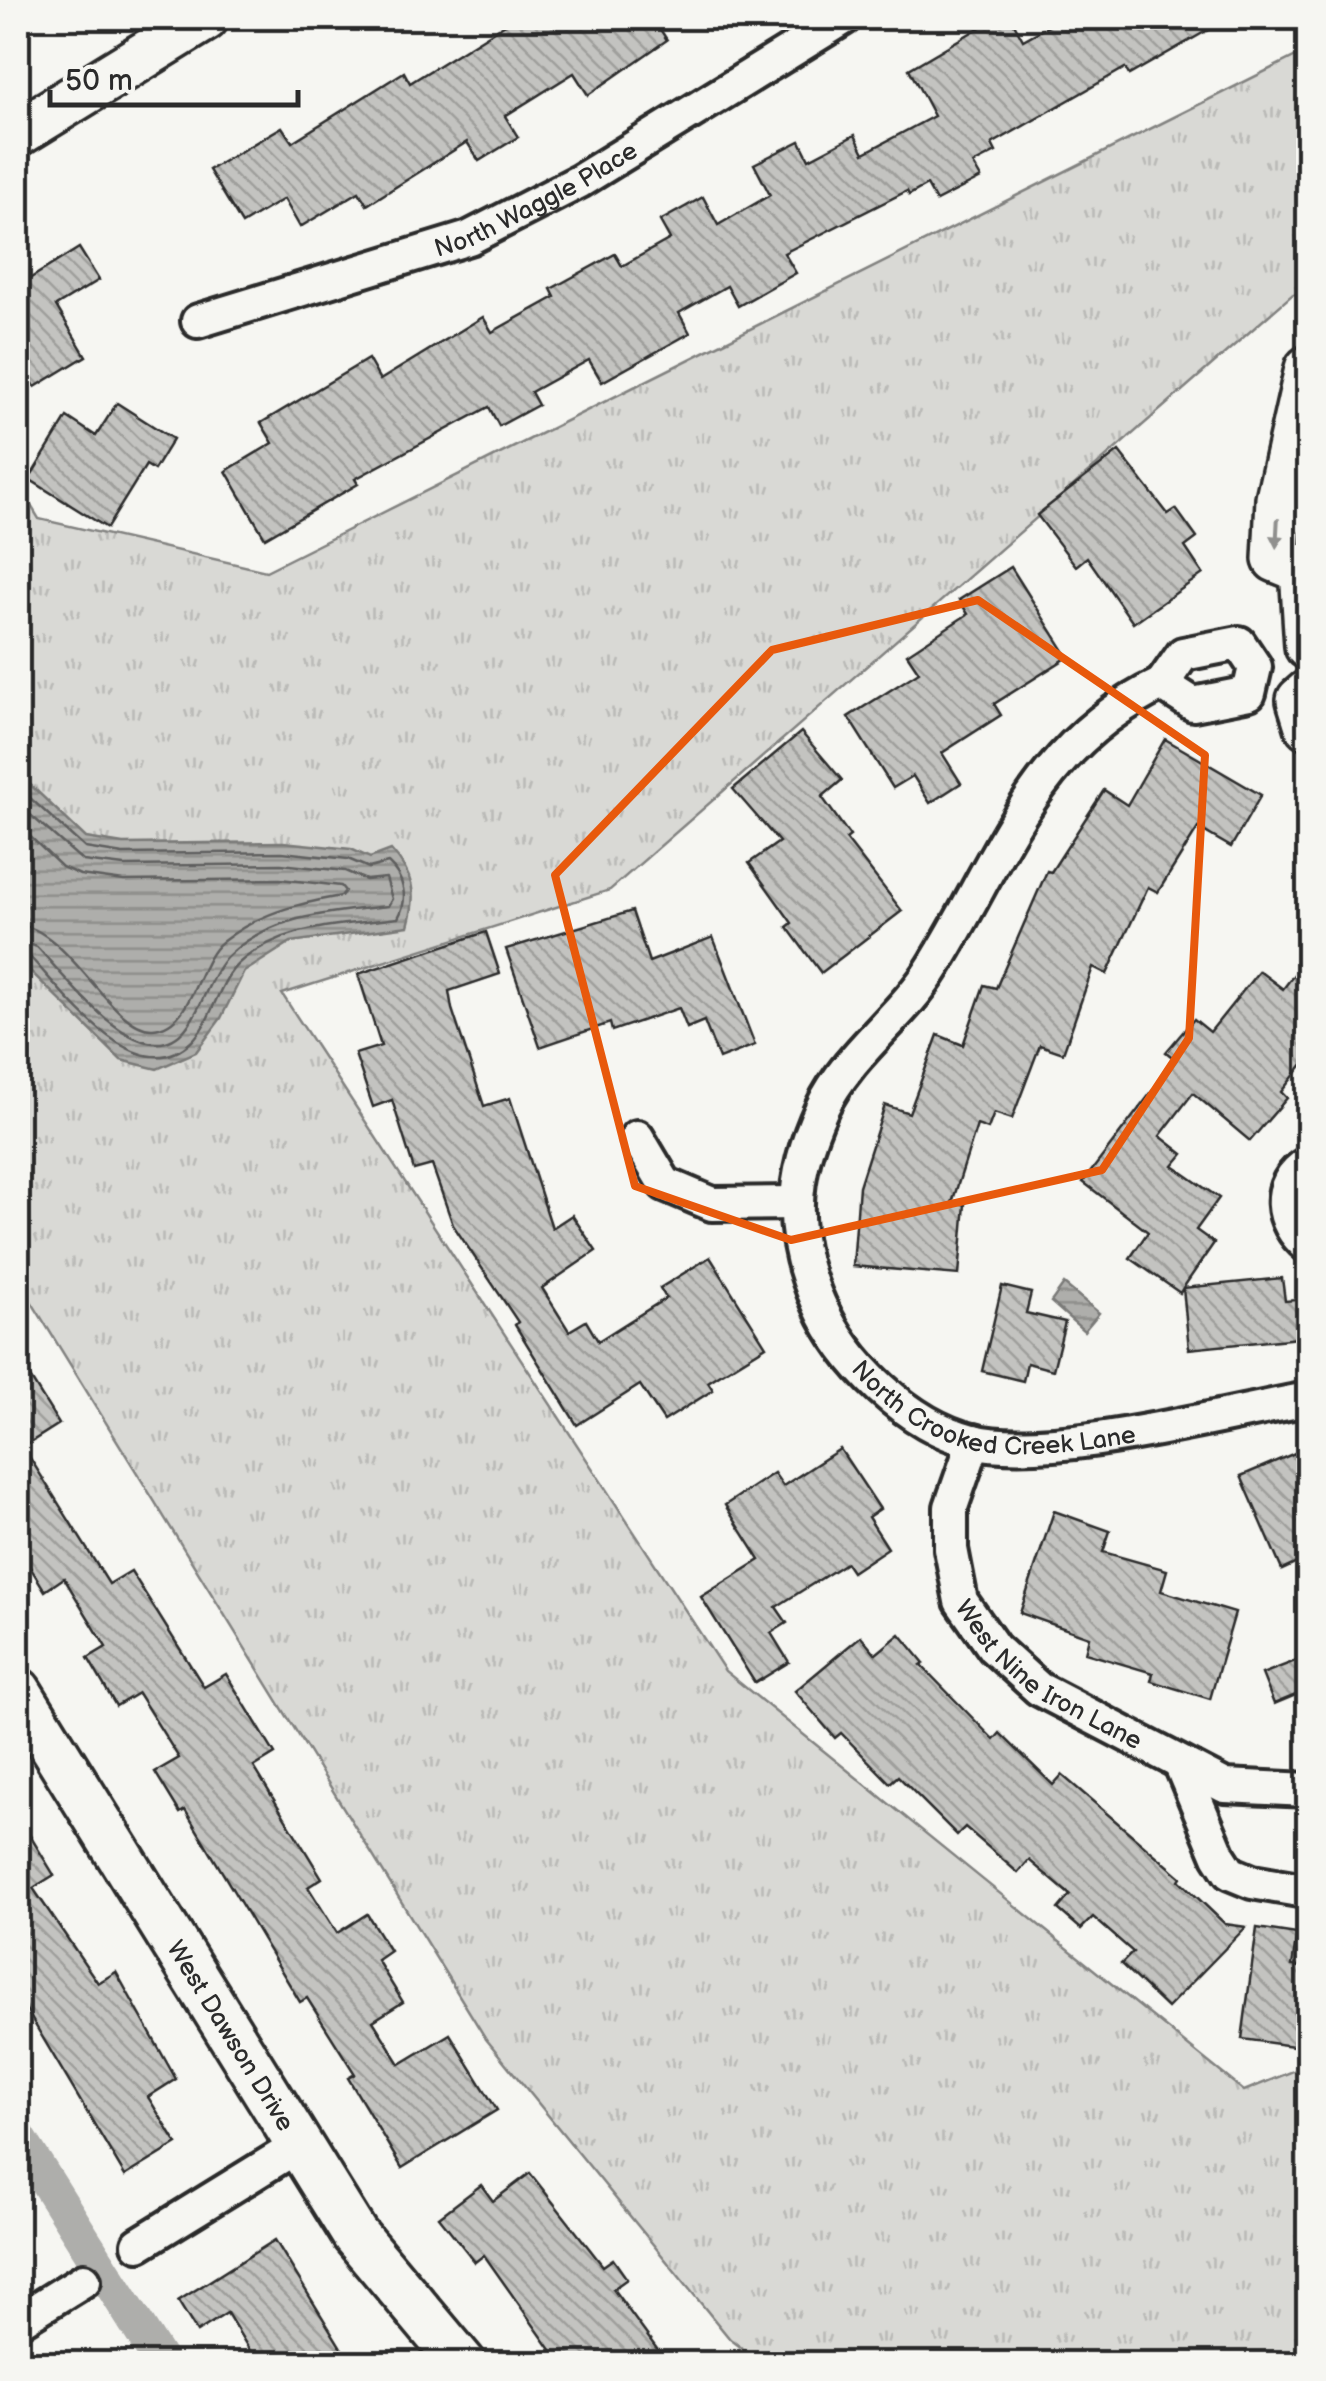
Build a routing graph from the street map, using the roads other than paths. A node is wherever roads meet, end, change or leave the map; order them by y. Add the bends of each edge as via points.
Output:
1 (205, 18) edge
2 (844, 18) edge
3 (18, 133) edge
4 (198, 321) dead end
5 (1308, 369) edge
6 (1306, 568) edge
7 (1308, 646) edge
8 (1308, 654) edge
9 (1256, 666) junction
10 (1162, 684) junction
11 (1308, 693) edge
12 (1308, 726) edge
13 (637, 1137) dead end
14 (1308, 1163) edge
15 (796, 1203) junction
16 (1308, 1246) edge
17 (1308, 1399) edge
18 (974, 1442) junction
19 (18, 1692) edge
20 (1181, 1765) junction
21 (1308, 1790) edge
22 (1308, 1887) edge
23 (298, 2146) junction
24 (139, 2244) dead end
25 (84, 2280) dead end
26 (18, 2322) edge
27 (463, 2364) edge

1 - 3 street
2 - 4 street, North Waggle Place via 580,181 470,238
5 -> 6 street via 1279,499 1276,559
6 - 7 street
8 - 9 street
9 - 10 street, North Crooked Creek Lane via 1239,643 1183,654
9 - 10 street via 1250,693 1212,701 1194,704
10 - 15 street, North Crooked Creek Lane via 1135,697 1048,770 1011,823 934,968 823,1105 802,1160
11 - 12 street via 1300,700
13 - 15 street via 664,1184 712,1204
14 - 16 street via 1283,1196 1286,1219
15 - 18 street, North Crooked Creek Lane via 800,1262 829,1327 872,1380 935,1427
17 - 18 street, North Crooked Creek Lane via 1060,1443
18 - 20 street, West Nine Iron Lane via 951,1507 961,1601 994,1648 1040,1689
19 - 23 street, West Dawson Drive
20 - 21 street, West Nine Iron Lane via 1225,1786
20 - 22 street via 1230,1873
23 - 24 street
23 - 27 street, West Dawson Drive via 355,2235
25 - 26 street

